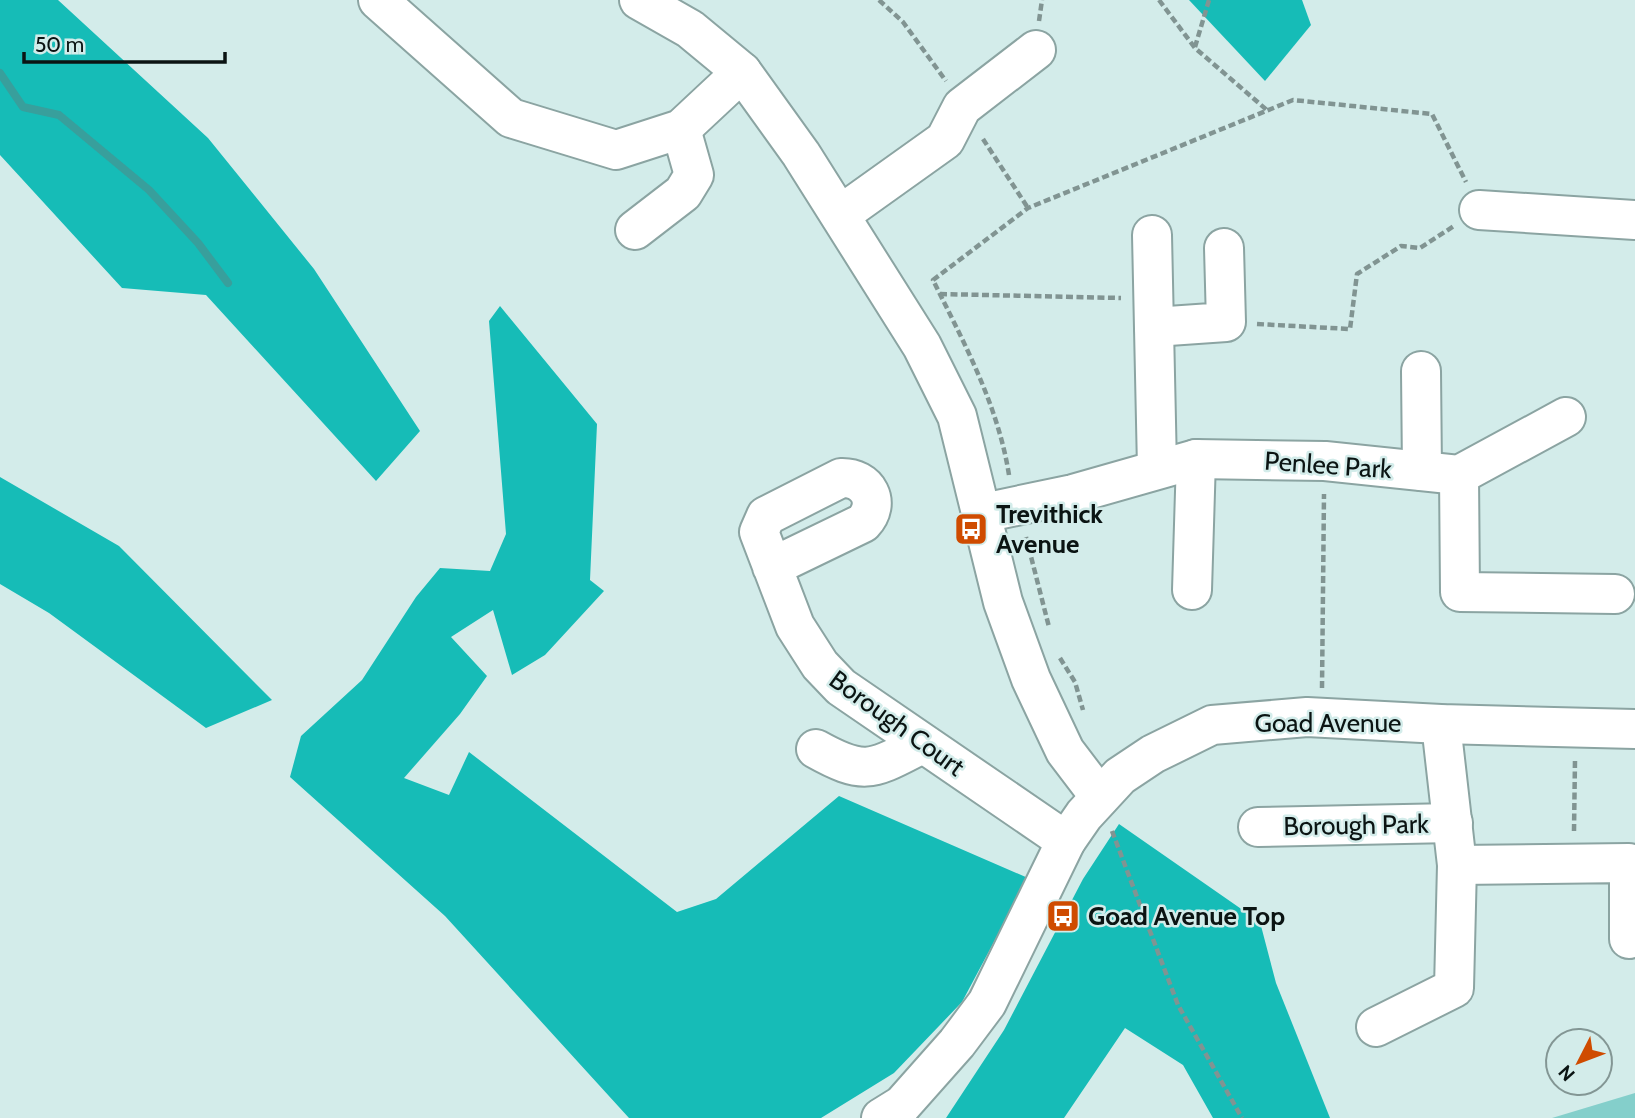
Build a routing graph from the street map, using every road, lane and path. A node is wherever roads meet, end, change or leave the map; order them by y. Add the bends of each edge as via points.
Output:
1 (378, 0) edge
2 (639, 0) edge
3 (879, 0) edge
4 (1159, 0) edge
5 (1209, 0) edge
6 (1195, 48) junction
7 (1036, 50) dead end
8 (742, 72) junction
9 (962, 107) junction
10 (1268, 111) junction
11 (681, 129) junction
12 (1479, 210) junction
13 (840, 215) junction
14 (1635, 220) edge
15 (635, 230) dead end
16 (1152, 234) dead end
17 (1224, 248) dead end
18 (940, 295) dead end
19 (1154, 313) junction
20 (1226, 322) junction
21 (1421, 372) dead end
22 (1566, 417) dead end
23 (1196, 459) junction
24 (1325, 461) junction
25 (1157, 468) junction
26 (1440, 473) junction
27 (983, 513) junction
28 (772, 567) dead end
29 (1192, 590) dead end
30 (1615, 594) dead end
31 (1322, 718) junction
32 (1441, 724) junction
33 (1576, 727) junction
34 (1635, 729) edge
35 (922, 744) junction
36 (816, 749) dead end
37 (1100, 797) junction
38 (1453, 823) junction
39 (1258, 827) dead end
40 (1066, 841) junction
41 (1574, 864) junction
42 (1457, 865) junction
43 (1629, 939) dead end
44 (1376, 1027) dead end
45 (881, 1118) edge
46 (1242, 1118) edge

1 - 11 street via 512,118 616,150
2 - 8 street via 690,29
3 - 9 path via 903,22
4 - 6 path
5 - 6 path
6 - 10 path
7 - 9 street
8 - 11 street
8 - 13 street
9 - 10 path via 1028,208
9 - 13 street via 945,140
10 - 12 path via 1293,100 1432,114
11 - 15 street via 694,175 683,193
12 - 14 street
12 - 20 path via 1420,248 1401,246 1357,274 1350,329
13 - 27 street via 916,336 957,416
16 - 19 street
17 - 20 street
18 - 19 path
19 - 20 street
19 - 25 street
21 - 26 street
22 - 26 street
23 - 24 street, Penlee Park
23 - 25 street, Penlee Park
23 - 29 street
24 - 26 street, Penlee Park
24 - 31 path
25 - 27 street, Penlee Park via 1073,494
26 - 30 street via 1460,592
27 - 37 street via 1003,602 1046,716 1065,751
28 - 35 street, Borough Court via 795,626 820,665 858,701
31 - 32 street, Goad Avenue
31 - 37 street, Goad Avenue via 1213,725 1153,754
32 - 33 street, Goad Avenue
32 - 38 street, Borough Park
33 - 34 street, Goad Avenue
33 - 41 path
35 - 36 street via 868,768 845,765
35 - 40 street, Borough Court
37 - 40 street, Goad Avenue
37 - 46 path via 1178,1005
38 - 39 street, Borough Park
38 - 42 street, Borough Park
40 - 45 street, Goad Avenue via 987,1003 902,1105
41 - 42 street, Borough Park
41 - 43 street, Borough Park via 1629,863
42 - 44 street, Borough Park via 1454,988

